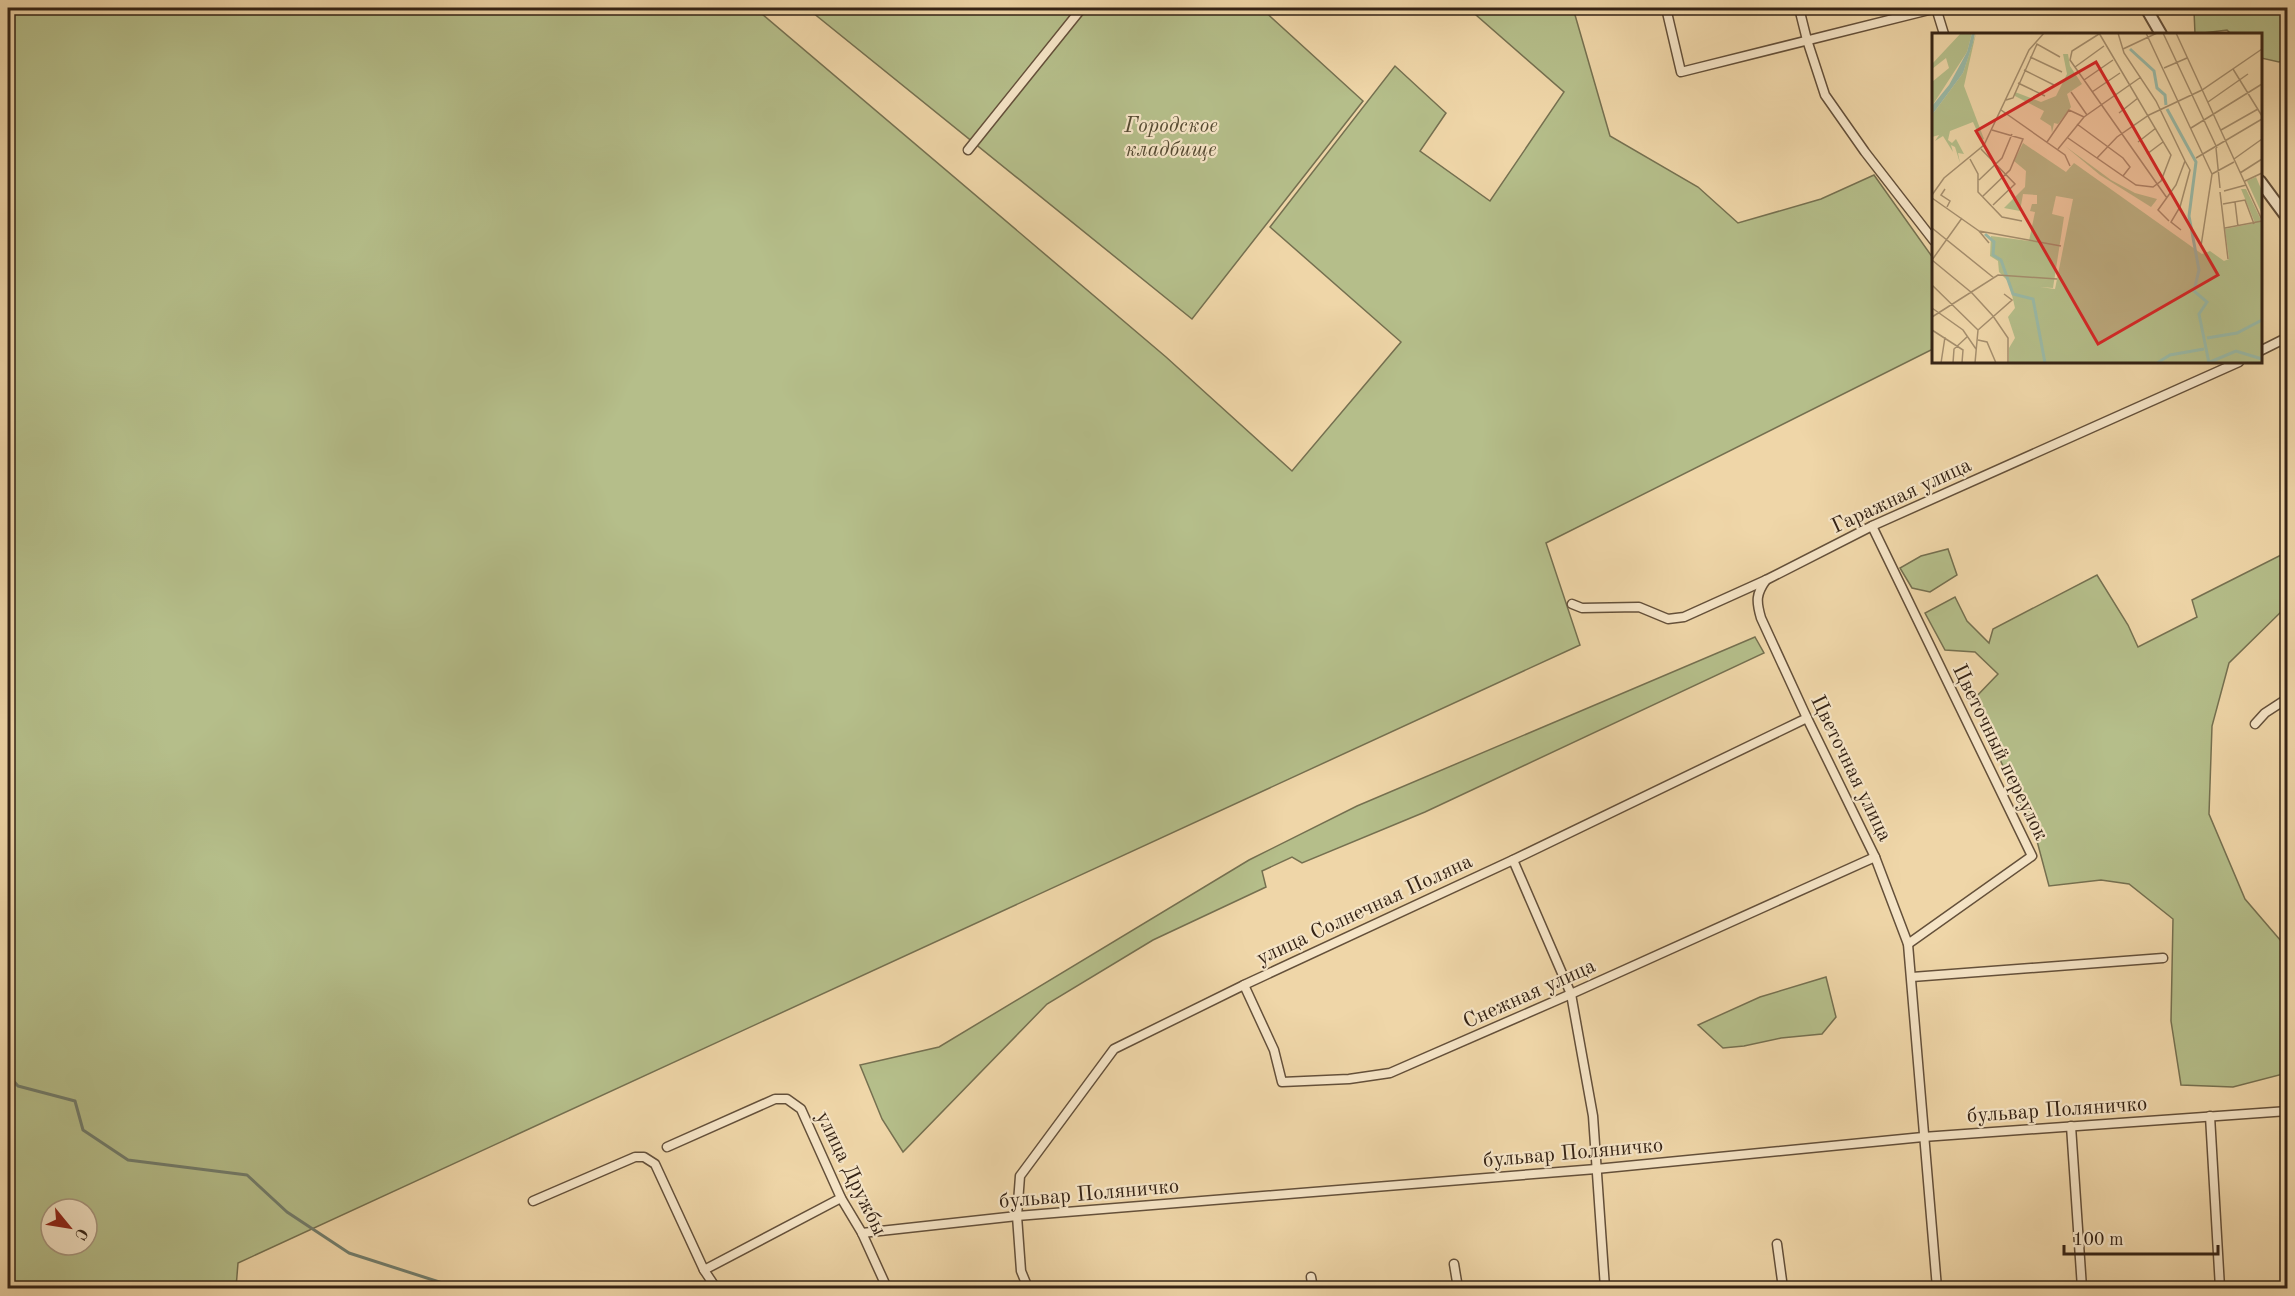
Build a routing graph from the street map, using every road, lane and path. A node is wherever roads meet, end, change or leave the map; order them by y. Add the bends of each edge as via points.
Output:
1 (1082, 8) edge
2 (1666, 8) edge
3 (1799, 8) edge
4 (1936, 8) edge
5 (2146, 8) edge
6 (1944, 33) edge
7 (2160, 33) edge
8 (1807, 40) junction
9 (968, 150) dead end
10 (2262, 184) edge
11 (2288, 219) edge
12 (1932, 238) edge
13 (2288, 337) edge
14 (2262, 350) edge
15 (2237, 363) edge
16 (1872, 526) junction
17 (1766, 580) junction
18 (1572, 604) dead end
19 (2288, 698) edge
20 (1807, 718) junction
21 (2255, 724) dead end
22 (1875, 857) junction
23 (1513, 860) junction
24 (1908, 944) junction
25 (2163, 958) dead end
26 (1912, 977) junction
27 (1244, 985) junction
28 (1571, 994) junction
29 (2288, 1111) edge
30 (2210, 1116) junction
31 (2070, 1126) junction
32 (1923, 1137) junction
33 (667, 1147) dead end
34 (1596, 1169) junction
35 (841, 1198) junction
36 (533, 1201) dead end
37 (1017, 1216) junction
38 (862, 1233) junction
39 (1777, 1244) dead end
40 (1454, 1264) dead end
41 (704, 1270) junction
42 (1311, 1277) dead end
43 (716, 1288) edge
44 (887, 1288) edge
45 (1028, 1288) edge
46 (1313, 1288) edge
47 (1458, 1288) edge
48 (1605, 1288) edge
49 (1782, 1288) edge
50 (1937, 1288) edge
51 (2082, 1288) edge
52 (2220, 1288) edge

1 - 9 street
2 - 8 street via 1681,72
3 - 8 street
4 - 6 street
4 - 8 street
5 - 7 street
8 - 12 street via 1825,95
10 - 11 street
13 - 14 street
15 - 16 street, Гаражная улица
16 - 17 street, Гаражная улица
16 - 24 street, Цветочный переулок via 2032,856
17 - 18 street, Гаражная улица via 1684,617 1668,619 1639,607 1582,608
17 - 20 street, Цветочная улица via 1755,600
19 - 21 street
20 - 22 street, Цветочная улица
20 - 23 street, улица Солнечная Поляна
22 - 24 street, Цветочная улица
22 - 28 street, Снежная улица
23 - 27 street, улица Солнечная Поляна
23 - 28 street
24 - 26 street, Цветочная улица
25 - 26 street
26 - 32 street, Цветочная улица
27 - 28 street, Снежная улица via 1274,1050 1282,1082 1390,1073
27 - 37 street, улица Солнечная Поляна via 1114,1050 1020,1176
28 - 34 street via 1593,1116
29 - 30 street, бульвар Поляничко
30 - 31 street, бульвар Поляничко
30 - 52 street
31 - 32 street, бульвар Поляничко
31 - 51 street
32 - 34 street, бульвар Поляничко
32 - 50 street, Цветочная улица
33 - 35 street, улица Дружбы via 775,1100 788,1099 801,1109
34 - 37 street, бульвар Поляничко
34 - 48 street
35 - 38 street, улица Дружбы
35 - 41 street
36 - 41 street via 635,1157 644,1157 655,1164
37 - 38 street, бульвар Поляничко
37 - 45 street, улица Солнечная Поляна via 1021,1270
38 - 44 street, улица Дружбы
39 - 49 street
40 - 47 street
41 - 43 street
42 - 46 street

